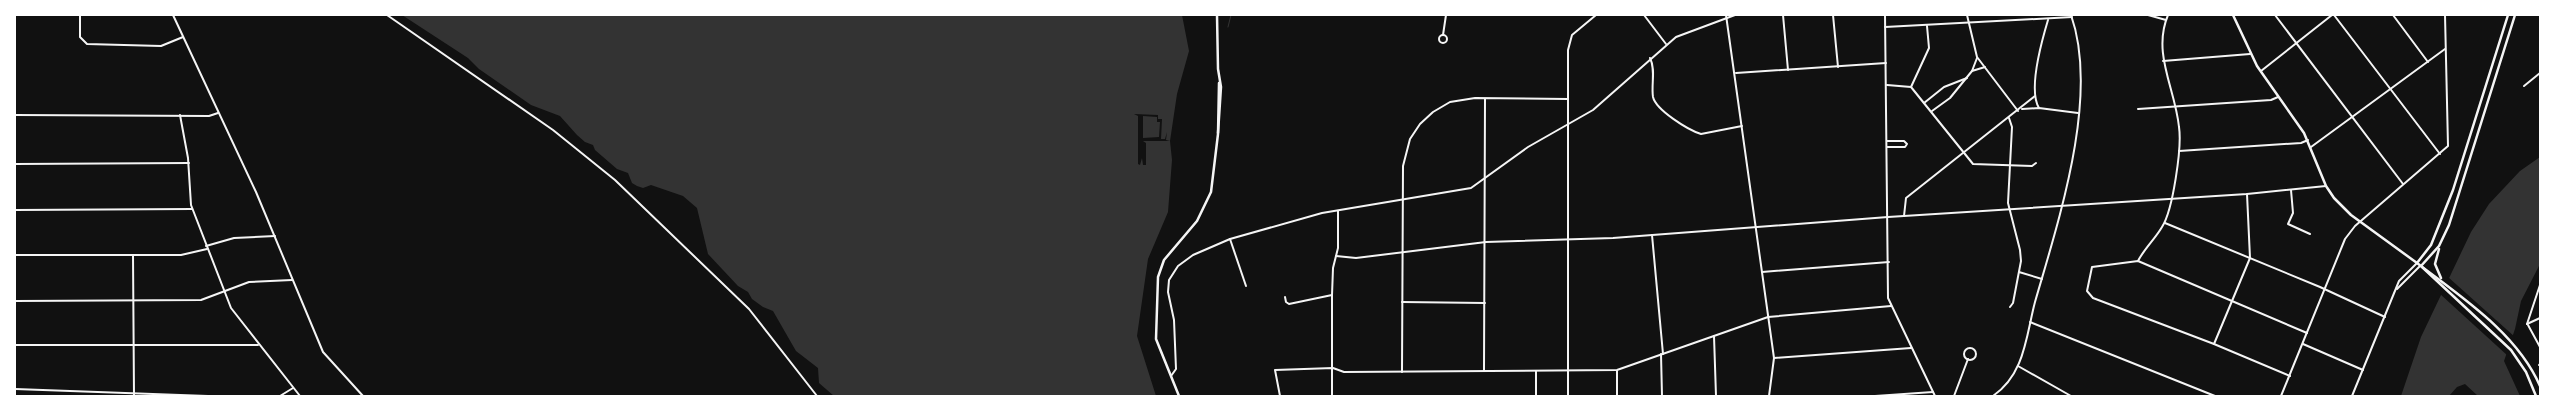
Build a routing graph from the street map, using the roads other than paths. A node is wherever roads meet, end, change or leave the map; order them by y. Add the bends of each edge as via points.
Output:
1 (80, 15) edge
2 (173, 15) edge
3 (387, 15) edge
4 (1217, 15) edge
5 (1446, 15) edge
6 (1596, 15) edge
7 (1644, 15) edge
8 (1735, 15) edge
9 (1783, 15) edge
10 (1833, 15) edge
11 (1885, 15) edge
12 (1967, 15) edge
13 (2148, 15) edge
14 (2168, 15) edge
15 (2232, 15) edge
16 (2275, 15) edge
17 (2333, 15) edge
18 (2393, 15) edge
19 (2445, 15) edge
20 (2508, 15) edge
21 (2515, 15) edge
22 (1727, 16) edge
23 (2071, 16) edge
24 (2048, 19) junction
25 (2166, 20) junction
26 (1968, 24) junction
27 (1927, 26) junction
28 (1885, 27) junction
29 (1443, 35) dead end
30 (184, 37) junction
31 (2297, 43) junction
32 (1666, 44) junction
33 (2445, 49) junction
34 (2250, 54) junction
35 (1977, 57) junction
36 (1650, 58) junction
37 (2163, 61) junction
38 (2428, 62) junction
39 (1886, 63) junction
40 (1838, 66) junction
41 (1985, 67) junction
42 (1788, 70) junction
43 (1972, 71) junction
44 (2260, 72) junction
45 (1736, 73) junction
46 (2540, 73) edge
47 (1966, 78) junction
48 (1886, 85) junction
49 (2524, 86) dead end
50 (1911, 87) junction
51 (2390, 89) junction
52 (2035, 96) junction
53 (2278, 97) junction
54 (1485, 99) junction
55 (1568, 99) junction
56 (1924, 103) junction
57 (2175, 106) junction
58 (2039, 108) junction
59 (2022, 109) junction
60 (2138, 109) dead end
61 (2018, 111) junction
62 (218, 112) junction
63 (1931, 112) junction
64 (2078, 113) junction
65 (15, 115) edge
66 (180, 115) junction
67 (2009, 118) junction
68 (2353, 118) junction
69 (1568, 126) junction
70 (1742, 126) junction
71 (1887, 140) junction
72 (2308, 140) junction
73 (1887, 147) junction
74 (2311, 147) junction
75 (2178, 152) junction
76 (1963, 154) junction
77 (2440, 154) junction
78 (189, 163) junction
79 (2036, 163) dead end
80 (15, 164) edge
81 (2010, 164) junction
82 (1486, 179) junction
83 (2404, 185) junction
84 (2326, 186) junction
85 (2291, 190) junction
86 (2247, 194) junction
87 (2171, 198) junction
88 (1403, 200) junction
89 (2064, 206) junction
90 (192, 208) junction
91 (2010, 208) junction
92 (15, 210) edge
93 (1338, 211) junction
94 (1904, 216) junction
95 (1888, 217) junction
96 (2360, 222) junction
97 (2164, 223) junction
98 (1756, 228) junction
99 (2310, 234) dead end
100 (1652, 235) junction
101 (274, 236) junction
102 (1230, 239) junction
103 (1569, 240) junction
104 (2443, 241) junction
105 (1486, 242) junction
106 (206, 247) junction
107 (1402, 252) junction
108 (15, 255) edge
109 (133, 255) junction
110 (1336, 256) junction
111 (2250, 258) junction
112 (2138, 261) junction
113 (1889, 262) junction
114 (2417, 263) junction
115 (2421, 266) junction
116 (1762, 272) junction
117 (2019, 272) junction
118 (2042, 278) junction
119 (292, 280) junction
120 (2443, 282) junction
121 (2540, 285) edge
122 (1246, 286) dead end
123 (2396, 291) junction
124 (224, 292) junction
125 (2325, 292) junction
126 (1332, 295) junction
127 (1285, 297) dead end
128 (133, 300) junction
129 (15, 301) edge
130 (2232, 301) junction
131 (1402, 302) junction
132 (1486, 303) junction
133 (1891, 306) junction
134 (2010, 307) dead end
135 (1768, 317) junction
136 (2385, 317) junction
137 (2540, 318) edge
138 (2030, 322) junction
139 (2527, 324) junction
140 (2307, 332) junction
141 (1714, 335) junction
142 (2214, 344) junction
143 (2303, 344) junction
144 (134, 345) junction
145 (15, 346) edge
146 (259, 346) junction
147 (2540, 346) edge
148 (1912, 348) junction
149 (1662, 354) junction
150 (1774, 358) junction
151 (1968, 359) junction
152 (2018, 366) junction
153 (1333, 368) junction
154 (1568, 370) junction
155 (1617, 370) junction
156 (2363, 370) junction
157 (1484, 371) junction
158 (1536, 371) junction
159 (1402, 372) junction
160 (1171, 376) junction
161 (2290, 376) junction
162 (2540, 386) edge
163 (293, 388) junction
164 (15, 389) edge
165 (1933, 392) junction
166 (134, 395) edge
167 (208, 396) edge
168 (280, 396) edge
169 (300, 396) edge
170 (363, 396) edge
171 (817, 396) edge
172 (1179, 396) edge
173 (1280, 396) edge
174 (1332, 396) edge
175 (1536, 396) edge
176 (1568, 396) edge
177 (1617, 396) edge
178 (1662, 396) edge
179 (1716, 396) edge
180 (1769, 396) edge
181 (1875, 396) edge
182 (1935, 396) edge
183 (1954, 396) edge
184 (1993, 396) edge
185 (2071, 396) edge
186 (2215, 396) edge
187 (2281, 396) edge
188 (2352, 396) edge
189 (2536, 396) edge

1 - 30 street via 80,37 87,44 161,46
2 - 30 street
3 - 171 street via 553,130 615,180 749,309
4 - 160 main road via 1220,128 1211,192 1197,221 1164,260 1158,277 1156,339
5 - 29 street
6 - 55 street via 1570,41
7 - 32 street
8 - 22 street
9 - 42 street
10 - 40 street
11 - 28 street
12 - 26 street
13 - 25 street
14 - 25 street
15 - 34 main road
16 - 31 street
17 - 31 street
17 - 51 street
18 - 38 street
19 - 33 street
20 - 114 main road via 2453,190 2431,245
21 - 104 main road
22 - 32 street via 1688,30
22 - 45 street
23 - 24 street
23 - 64 street via 2079,58
24 - 26 street
24 - 52 street via 2040,51
25 - 37 street via 2162,29
26 - 27 street
26 - 35 street
27 - 28 street
27 - 50 street via 1929,48
28 - 39 street
30 - 62 street
31 - 44 street
31 - 68 street
32 - 36 street
33 - 38 street
33 - 77 street via 2448,146
34 - 37 street
34 - 44 main road
35 - 41 street
35 - 43 street
36 - 69 street via 1593,110
36 - 70 street via 1653,64 1653,96 1656,105 1664,111 1701,134
37 - 57 street
38 - 51 street
39 - 40 street
39 - 48 street
40 - 42 street
41 - 43 street
41 - 61 street
42 - 45 street
43 - 47 street
44 - 53 main road
45 - 70 street
46 - 49 street
47 - 56 street via 1944,86
47 - 63 street via 1950,98
48 - 50 street
48 - 71 street
50 - 56 street
51 - 68 street
51 - 77 street
52 - 58 street
52 - 59 street
53 - 57 street
53 - 72 main road
54 - 55 street
54 - 82 street
54 - 88 street via 1450,102 1420,124 1404,154
55 - 69 street
56 - 63 street
57 - 60 street
57 - 75 street via 2180,130
58 - 59 street
58 - 64 street
59 - 61 street
61 - 67 street
62 - 66 street via 209,116
62 - 101 street
63 - 76 street
64 - 89 street
65 - 66 street
66 - 78 street
67 - 76 street
67 - 81 street via 2012,128
68 - 74 street
68 - 83 street
69 - 82 street via 1528,147
69 - 103 street
70 - 98 street
71 - 73 street
71 - 73 street via 1907,144 1905,147
72 - 74 main road
72 - 75 street
73 - 95 street
74 - 84 main road
75 - 87 street
76 - 81 street via 1975,165
76 - 94 street via 1906,198
77 - 83 street
78 - 80 street
78 - 90 street
79 - 81 street via 2032,166
81 - 91 street
82 - 88 street via 1464,191
82 - 105 street
83 - 96 street
84 - 85 street
84 - 96 main road via 2345,210
85 - 86 street
85 - 99 street via 2293,213 2288,224
86 - 87 street
86 - 111 street
87 - 89 street
87 - 97 street
88 - 93 street
88 - 107 street
89 - 91 street
89 - 118 street
90 - 92 street
90 - 106 street
91 - 94 street
91 - 117 street via 2020,250
93 - 102 street
93 - 110 street
94 - 95 street
95 - 98 street
95 - 113 street
96 - 114 main road
96 - 125 street via 2346,239
97 - 111 street
97 - 112 street
98 - 100 street
98 - 116 street
100 - 103 street
100 - 149 street
101 - 106 street via 234,238
101 - 119 street
102 - 122 street
102 - 160 street via 1193,255 1171,275 1168,292 1174,320 1176,369
103 - 105 street
103 - 154 street
104 - 115 main road
104 - 120 main road via 2435,264
105 - 107 street
105 - 132 street
106 - 109 street via 185,254
106 - 124 street
107 - 110 street via 1356,258
107 - 131 street
108 - 109 street
109 - 128 street
110 - 126 street
111 - 125 street
111 - 130 street
112 - 130 street
112 - 142 street via 2092,267 2087,286 2090,296
113 - 116 street
113 - 133 street via 1888,298
114 - 115 main road
114 - 123 street via 2401,279
115 - 120 main road
115 - 123 street
115 - 189 main road via 2511,350 2526,372
116 - 135 street
117 - 118 street
117 - 134 street
118 - 138 street
119 - 124 street via 249,282
119 - 170 street via 326,356
120 - 162 main road via 2514,345
121 - 139 street
123 - 136 street
124 - 128 street via 201,300
124 - 146 street via 233,313
125 - 136 street
125 - 140 street
126 - 127 street via 1290,304
126 - 153 street
128 - 129 street
128 - 144 street
130 - 140 street
130 - 142 street
131 - 132 street
131 - 159 street
132 - 157 street
133 - 135 street
133 - 148 street
135 - 141 street
135 - 150 street
136 - 156 street
137 - 139 street
138 - 152 street
138 - 186 street
139 - 147 street
140 - 143 street
141 - 149 street
141 - 179 street
142 - 161 street
143 - 156 street
143 - 161 street
144 - 145 street
144 - 146 street
144 - 166 street
146 - 163 street
148 - 150 street
148 - 165 street
149 - 155 street
149 - 178 street
150 - 180 street
151 - 151 street via 1964,353 1971,348 1976,355
151 - 183 street
152 - 184 street
152 - 185 street
153 - 159 street via 1344,372
153 - 173 street via 1275,370
153 - 174 street
154 - 155 street
154 - 158 street
154 - 176 street
155 - 177 street
156 - 188 street
157 - 158 street
157 - 159 street
158 - 175 street
160 - 172 main road
161 - 187 street
163 - 168 street
163 - 169 street
164 - 166 street
165 - 181 street
165 - 182 street
166 - 167 street

